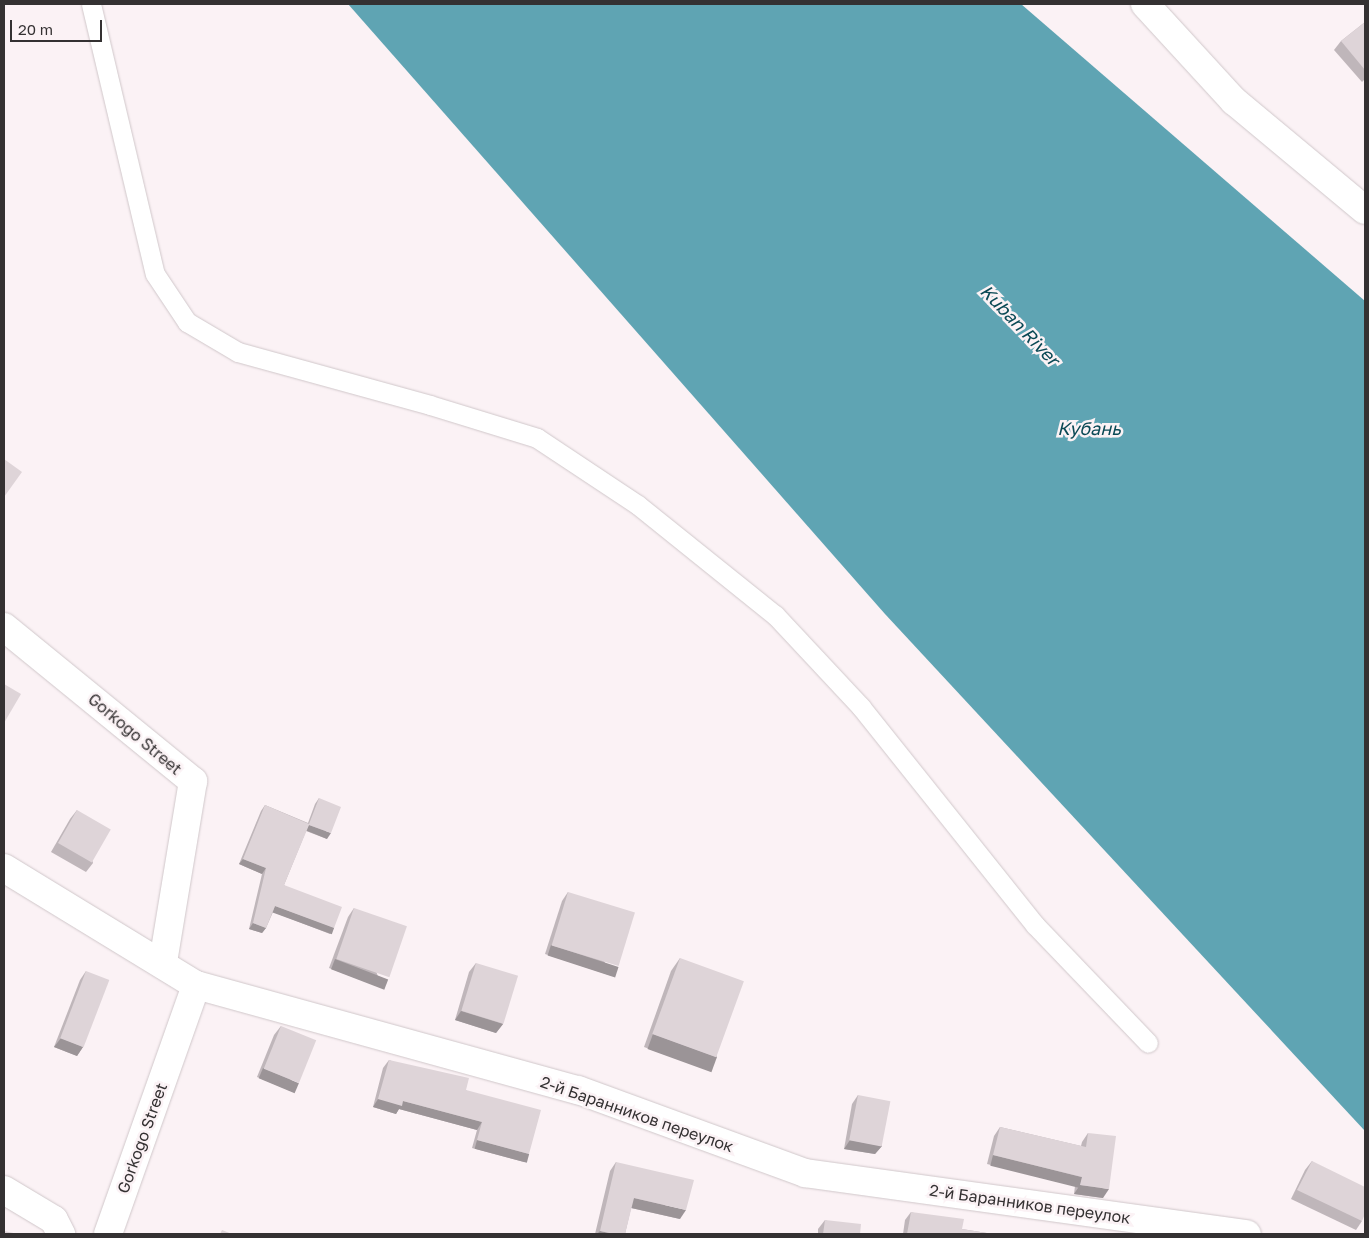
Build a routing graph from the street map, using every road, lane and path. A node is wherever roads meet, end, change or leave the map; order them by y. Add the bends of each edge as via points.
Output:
1 (91, 4) edge
2 (1144, 4) edge
3 (1365, 210) edge
4 (4, 627) edge
5 (4, 868) edge
6 (163, 963) junction
7 (196, 985) junction
8 (1148, 1044) dead end
9 (4, 1190) edge
10 (61, 1234) edge
11 (108, 1234) edge
12 (1247, 1234) edge

1 - 8 lane via 155,274 187,322 238,352 536,438 638,505 775,615 861,706 1035,925
2 - 3 street via 1234,101
4 - 6 street, Gorkogo Street via 193,782
5 - 6 street, 2-й Баранников переулок
6 - 7 street, 2-й Баранников переулок
7 - 11 street, Gorkogo Street
7 - 12 street, 2-й Баранников переулок via 578,1090 805,1174
9 - 10 street via 54,1220

